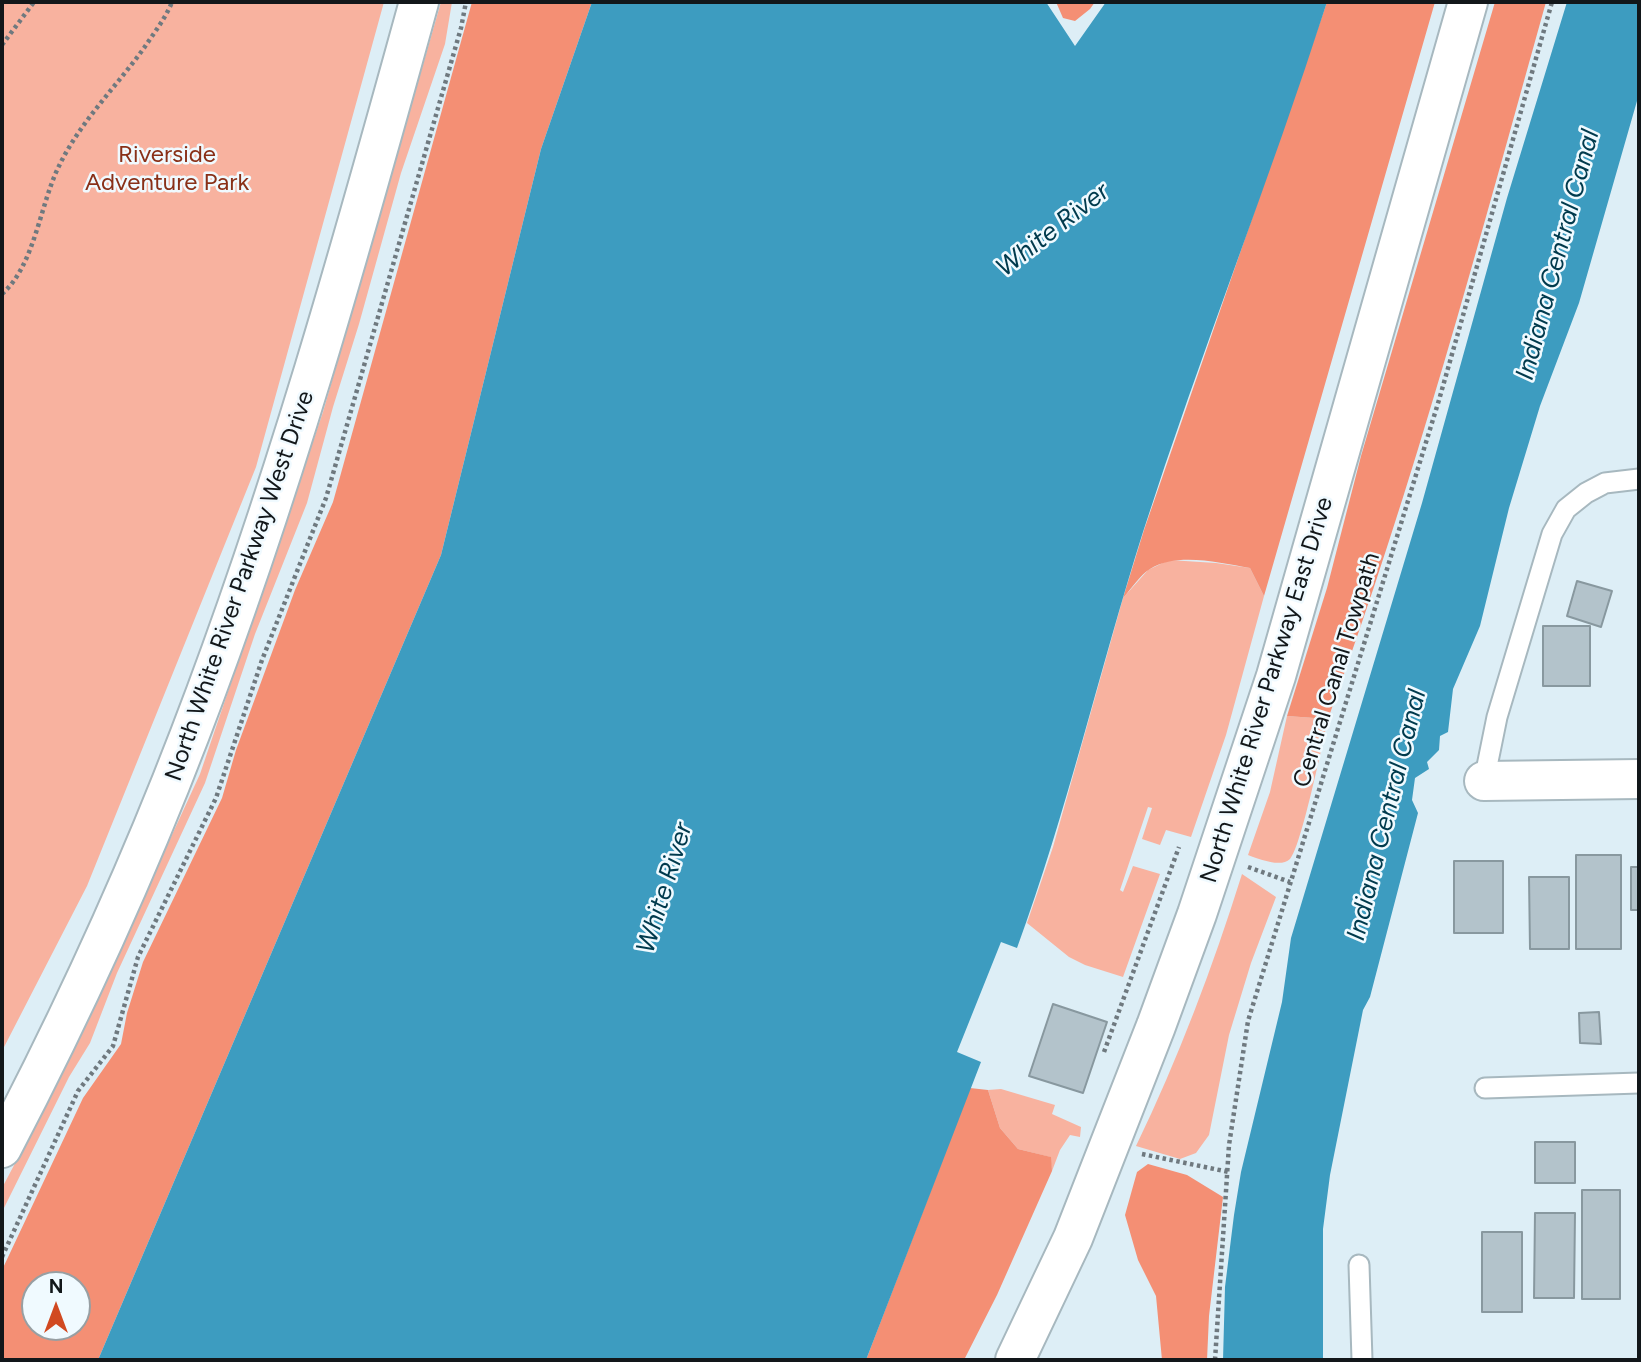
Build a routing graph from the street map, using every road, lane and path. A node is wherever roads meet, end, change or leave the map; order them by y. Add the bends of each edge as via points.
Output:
1 (34, 2) edge
2 (172, 2) edge
3 (419, 2) edge
4 (1468, 2) edge
5 (1552, 2) edge
6 (2, 45) edge
7 (2, 294) edge
8 (1639, 479) edge
9 (1639, 779) edge
10 (1484, 781) joint
11 (1639, 1083) edge
12 (1485, 1087) dead end
13 (2, 1148) edge
14 (1359, 1265) dead end
15 (1015, 1360) edge
16 (1215, 1360) edge
17 (1362, 1360) edge

1 - 6 path
2 - 7 path via 58,167 34,239 11,286
3 - 13 street, North White River Parkway West Drive via 315,369 212,674 140,857
4 - 15 street, North White River Parkway East Drive via 1276,676 1197,914 1073,1238
5 - 16 path, Central Canal Towpath via 1439,400 1248,1021 1230,1145
8 - 10 lane via 1605,483 1586,493 1566,509 1552,534 1497,717
9 - 10 street
11 - 12 lane
14 - 17 lane

